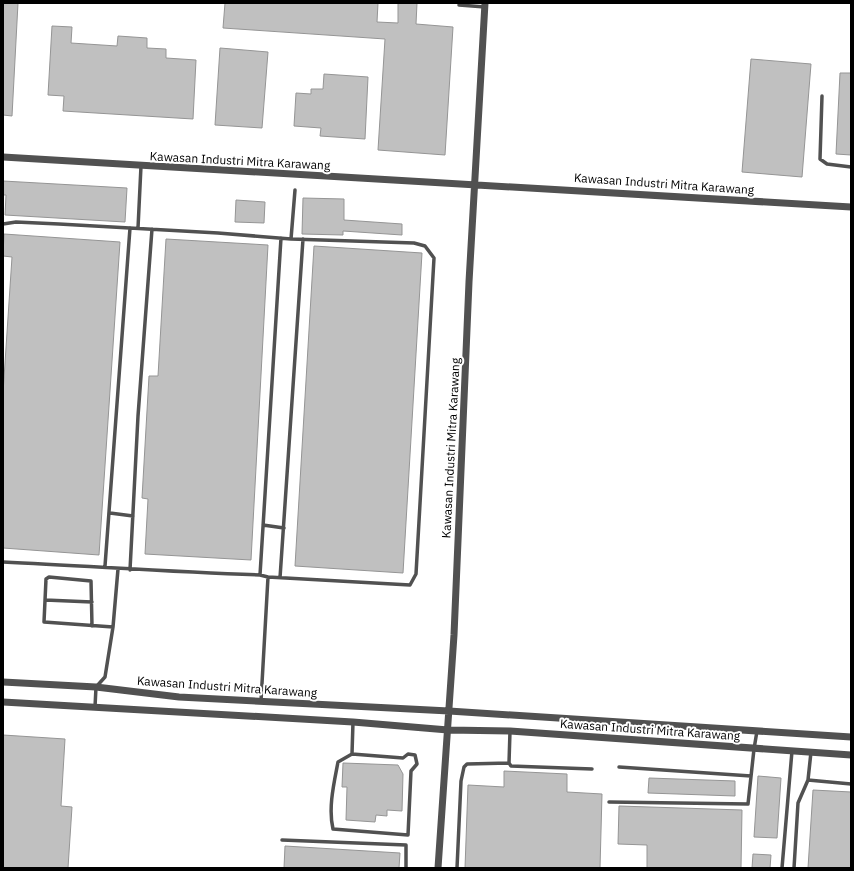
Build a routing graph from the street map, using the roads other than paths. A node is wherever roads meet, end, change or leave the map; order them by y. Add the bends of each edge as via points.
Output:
1 (459, 5) dead end
2 (485, 5) edge
3 (822, 96) dead end
4 (3, 157) edge
5 (141, 166) junction
6 (851, 166) edge
7 (475, 186) junction
8 (295, 190) dead end
9 (851, 207) edge
10 (3, 224) edge
11 (130, 228) junction
12 (138, 228) junction
13 (152, 230) junction
14 (281, 238) junction
15 (291, 239) junction
16 (303, 239) junction
17 (110, 513) junction
18 (133, 516) junction
19 (263, 525) junction
20 (284, 528) junction
21 (3, 562) edge
22 (106, 566) junction
23 (118, 569) junction
24 (130, 570) junction
25 (260, 575) junction
26 (268, 577) junction
27 (280, 578) junction
28 (45, 600) junction
29 (92, 602) junction
30 (92, 626) junction
31 (113, 627) junction
32 (3, 682) edge
33 (96, 687) junction
34 (261, 701) junction
35 (3, 702) edge
36 (95, 709) junction
37 (449, 711) junction
38 (353, 722) junction
39 (448, 730) junction
40 (510, 731) junction
41 (757, 731) junction
42 (851, 737) edge
43 (754, 749) junction
44 (792, 751) junction
45 (811, 752) junction
46 (352, 754) junction
47 (851, 755) edge
48 (509, 763) junction
49 (619, 767) dead end
50 (592, 769) dead end
51 (751, 776) junction
52 (808, 780) junction
53 (851, 784) edge
54 (608, 802) dead end
55 (282, 840) dead end
56 (406, 868) edge
57 (438, 868) edge
58 (457, 868) edge
59 (782, 868) edge
60 (794, 868) edge

1 - 2 lane
2 - 7 street, Kawasan Industri Mitra Karawang
3 - 6 lane via 820,160 828,164
4 - 5 street, Kawasan Industri Mitra Karawang
5 - 7 street, Kawasan Industri Mitra Karawang
5 - 12 lane
7 - 9 street, Kawasan Industri Mitra Karawang
7 - 37 street, Kawasan Industri Mitra Karawang
8 - 15 lane
10 - 11 lane via 16,222
11 - 12 lane
11 - 17 lane
12 - 13 lane
13 - 14 lane
13 - 18 lane
14 - 15 lane
14 - 19 lane
15 - 16 lane
16 - 20 lane
16 - 27 lane via 414,243 425,246 434,258 416,574 413,582 405,586
17 - 18 lane
17 - 22 lane
18 - 24 lane
19 - 20 lane
19 - 25 lane
20 - 27 lane
21 - 22 lane
22 - 23 lane
23 - 24 lane
23 - 31 lane
24 - 25 lane
25 - 26 lane
26 - 27 lane
26 - 34 lane
28 - 29 lane
28 - 29 lane via 46,580 50,577 92,581
28 - 30 lane via 44,622
29 - 30 lane
30 - 31 lane
31 - 33 lane via 105,677
32 - 33 street, Kawasan Industri Mitra Karawang
33 - 34 street, Kawasan Industri Mitra Karawang via 179,697
33 - 36 lane
34 - 37 street, Kawasan Industri Mitra Karawang
35 - 36 street, Kawasan Industri Mitra Karawang
36 - 38 street, Kawasan Industri Mitra Karawang
37 - 39 street
37 - 41 street, Kawasan Industri Mitra Karawang
38 - 39 street, Kawasan Industri Mitra Karawang
38 - 46 lane
39 - 40 street, Kawasan Industri Mitra Karawang
39 - 57 street
40 - 43 street, Kawasan Industri Mitra Karawang
40 - 48 lane
41 - 42 street, Kawasan Industri Mitra Karawang
41 - 43 lane
43 - 44 street, Kawasan Industri Mitra Karawang
43 - 51 lane
44 - 45 street, Kawasan Industri Mitra Karawang
44 - 59 lane
45 - 47 street, Kawasan Industri Mitra Karawang
45 - 52 lane
46 - 46 lane via 403,758 408,754 415,755 417,764 411,771 408,835 334,830 331,816 338,762
48 - 50 lane via 514,767
48 - 58 lane via 467,764 464,767 461,781
49 - 51 lane
51 - 54 lane via 748,804
52 - 53 lane
52 - 60 lane via 798,803
55 - 56 lane via 406,845

